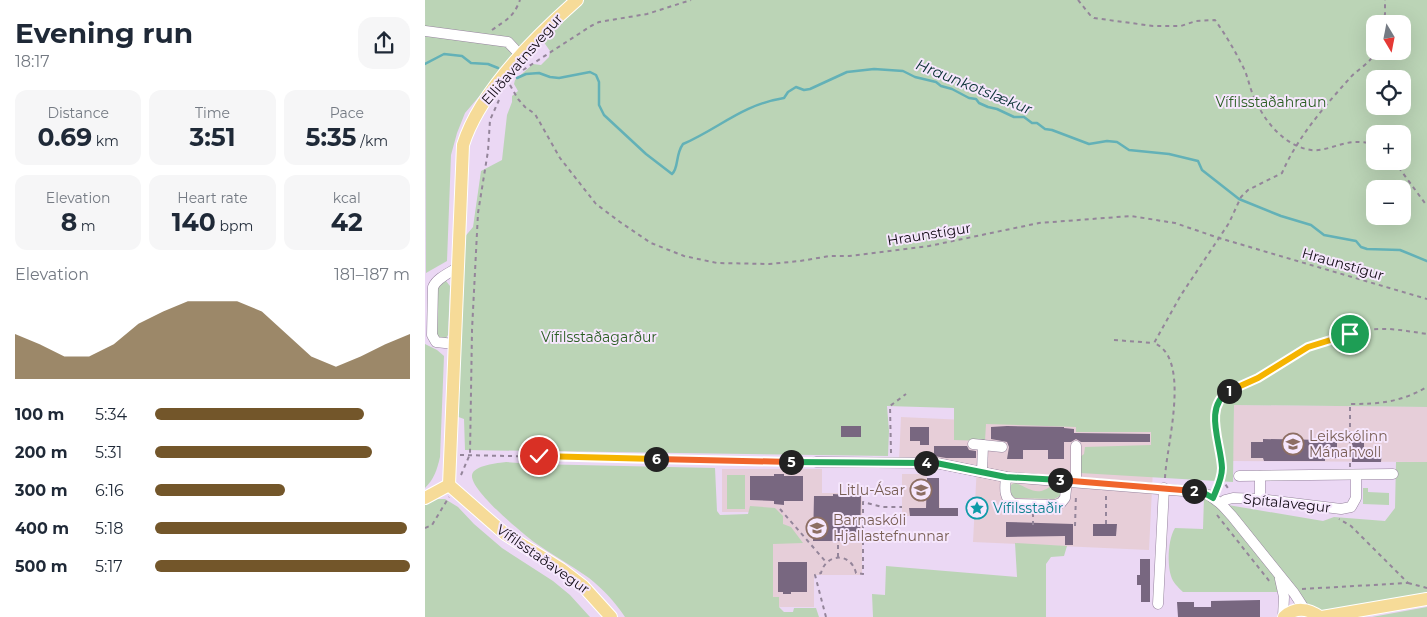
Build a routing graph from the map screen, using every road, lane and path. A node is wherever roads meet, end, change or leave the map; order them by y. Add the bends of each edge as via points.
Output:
1 (520, 0) edge
2 (577, 0) edge
3 (691, 0) edge
4 (1078, 0) edge
5 (1385, 0) edge
6 (1385, 15) edge
7 (425, 31) edge
8 (482, 38) junction
9 (521, 56) junction
10 (1370, 60) edge
11 (516, 74) dead end
12 (504, 89) dead end
13 (501, 96) dead end
14 (1366, 143) edge
15 (1297, 145) junction
16 (1401, 170) edge
17 (1427, 206) edge
18 (1219, 238) junction
19 (457, 268) junction
20 (1427, 299) edge
21 (1427, 334) edge
22 (1114, 340) dead end
23 (1154, 343) junction
24 (455, 344) junction
25 (1427, 387) edge
26 (906, 394) dead end
27 (1076, 446) dead end
28 (1002, 447) dead end
29 (470, 454) junction
30 (450, 455) junction
31 (816, 462) joint
32 (891, 462) junction
33 (982, 472) junction
34 (1393, 474) dead end
35 (1353, 475) junction
36 (1239, 476) dead end
37 (1260, 476) junction
38 (1006, 477) junction
39 (1221, 478) junction
40 (1072, 481) junction
41 (1106, 484) junction
42 (449, 485) junction
43 (1164, 488) junction
44 (425, 498) edge
45 (1235, 498) junction
46 (1260, 498) junction
47 (1217, 501) junction
48 (902, 507) dead end
49 (780, 509) dead end
50 (1334, 517) dead end
51 (1105, 524) dead end
52 (1075, 526) dead end
53 (839, 544) dead end
54 (838, 557) junction
55 (826, 562) junction
56 (811, 574) dead end
57 (815, 575) junction
58 (1279, 575) junction
59 (1407, 583) junction
60 (1273, 587) dead end
61 (1427, 588) edge
62 (1297, 591) dead end
63 (1427, 599) edge
64 (1158, 604) dead end
65 (1305, 610) junction
66 (1349, 615) edge
67 (611, 617) edge
68 (826, 617) edge
69 (1284, 617) edge
70 (1321, 617) edge

1 - 8 path via 510,18
2 - 9 main road, Elliðavatnsvegur
3 - 11 path via 647,14 599,22
4 - 15 path via 1094,18 1153,26 1181,26 1215,20 1229,39 1243,66 1254,99 1271,126
5 - 6 path
7 - 8 street
8 - 9 street via 508,42
9 - 19 main road, Elliðavatnsvegur via 476,112 463,145
10 - 15 path via 1351,77
12 - 18 path, Hraunstígur via 509,83 518,99 535,114 560,158 596,204 651,243 684,256 717,263 800,262 929,246 1039,223 1131,216 1175,223
13 - 29 path via 491,120 478,213
14 - 15 path via 1355,142 1313,150
15 - 18 path via 1282,173 1241,196
16 - 17 path
18 - 20 path, Hraunstígur
18 - 23 path
19 - 24 main road, Elliðavatnsvegur
19 - 24 street via 435,282 433,287 432,335 436,342
21 - 39 path via 1389,329 1343,336 1308,347 1258,378 1223,394 1218,400 1215,415
22 - 23 path
23 - 43 path via 1165,350 1174,372
24 - 30 main road, Elliðavatnsvegur
25 - 35 path via 1378,404 1350,404
26 - 32 path via 891,406
27 - 40 street
28 - 33 street via 978,444
29 - 30 path
29 - 31 path
30 - 42 main road, Elliðavatnsvegur
31 - 32 street
32 - 33 street via 936,463
33 - 38 street
34 - 35 street
35 - 37 street
35 - 46 street, Spítalavegur via 1356,498 1351,507 1341,509
36 - 37 street
37 - 46 street
38 - 40 street
38 - 40 street via 1006,496 1015,504 1058,504 1065,498
39 - 45 path
39 - 47 path
40 - 41 street
40 - 52 path
41 - 43 street
41 - 51 path
42 - 44 main road
42 - 67 main road, Vífilsstaðavegur via 505,534 578,581
43 - 47 street via 1204,493
43 - 64 street
45 - 46 street, Spítalavegur
45 - 47 street, Spítalavegur
47 - 58 street, Spítalavegur
47 - 60 path via 1211,503 1212,508
48 - 54 path via 882,507 863,502 863,574 855,573 851,562
49 - 55 path
50 - 59 path via 1351,526
53 - 54 path
54 - 55 path
55 - 57 path via 821,573
56 - 57 path
57 - 68 path
58 - 65 street, Spítalavegur
58 - 69 street, Spítalavegur
59 - 61 path
59 - 62 path
63 - 66 main road
65 - 69 main road via 1293,611
65 - 70 main road
66 - 70 main road

